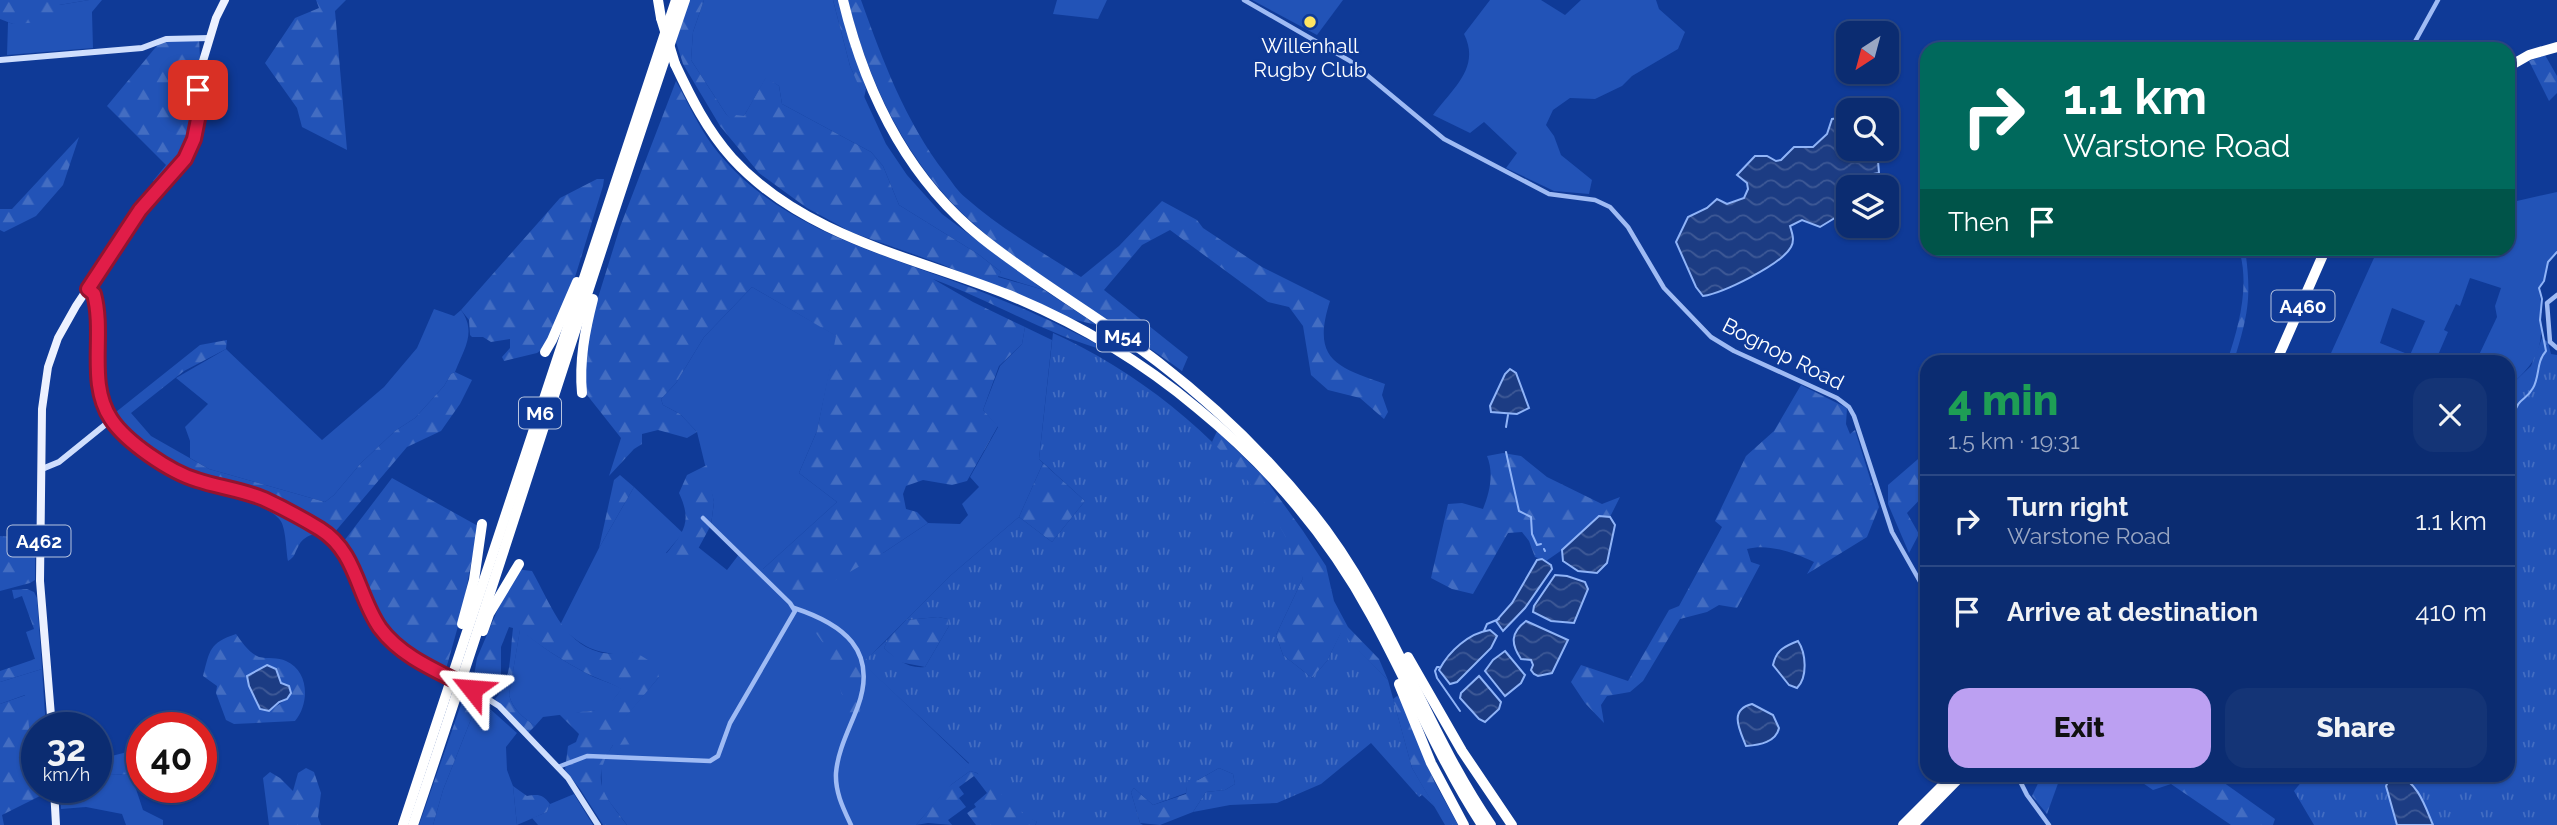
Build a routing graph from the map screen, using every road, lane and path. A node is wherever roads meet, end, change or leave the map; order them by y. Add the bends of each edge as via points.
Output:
1 (225, 0) edge
2 (658, 0) edge
3 (676, 0) edge
4 (685, 0) edge
5 (843, 0) edge
6 (1244, 0) edge
7 (2438, 0) edge
8 (210, 38) junction
9 (2415, 42) edge
10 (2557, 47) edge
11 (0, 60) edge
12 (2515, 62) edge
13 (610, 215) junction
14 (2322, 256) edge
15 (88, 289) junction
16 (2557, 295) edge
17 (2557, 348) edge
18 (545, 352) dead end
19 (2279, 355) edge
20 (582, 393) dead end
21 (111, 420) junction
22 (42, 469) junction
23 (703, 518) dead end
24 (482, 524) dead end
25 (519, 564) dead end
26 (1346, 573) junction
27 (1359, 580) junction
28 (1920, 582) edge
29 (794, 608) junction
30 (51, 712) edge
31 (441, 724) junction
32 (557, 767) junction
33 (1946, 782) edge
34 (1955, 782) edge
35 (2020, 782) edge
36 (55, 803) edge
37 (56, 825) edge
38 (403, 825) edge
39 (412, 825) edge
40 (598, 825) edge
41 (850, 825) edge
42 (1464, 825) edge
43 (1482, 825) edge
44 (1492, 825) edge
45 (1512, 825) edge
46 (1903, 825) edge
47 (1913, 825) edge
48 (2049, 825) edge

1 - 8 main road, A462
2 - 26 highway, M54, bridge via 675,64 695,106 713,134 774,196 850,238 1010,296 1118,351 1195,406 1252,457 1305,516
3 - 13 highway, M6
4 - 13 highway, M6
5 - 27 highway, M54 via 888,125 934,192 1002,253 1202,396 1312,512
6 - 28 street, Bognop Road via 1350,61 1444,139 1549,194 1595,200 1610,207 1633,234 1664,288 1711,337 1849,407 1892,532
7 - 9 street
8 - 11 street via 166,39 142,48
8 - 15 main road, A462 via 190,149 140,210
10 - 12 highway
13 - 18 highway
13 - 20 highway via 585,331
13 - 31 highway, M6
14 - 19 highway, A460
15 - 21 street via 94,294 99,327 97,383
15 - 22 main road, A462 via 62,329 48,367 41,409
16 - 17 street via 2548,301 2547,314 2550,342
21 - 22 street via 59,462
21 - 32 street, bridge via 182,475 262,498 323,531 343,550 378,625 391,642 499,706
22 - 30 main road, A462 via 40,586
23 - 29 street
24 - 31 highway
25 - 31 highway via 489,614
26 - 42 highway, M54
26 - 43 highway, M54
27 - 44 highway, M54 via 1452,761
27 - 45 highway via 1466,758
29 - 32 street via 724,735 718,756 710,761 587,756
29 - 41 street via 842,631 864,668 862,692 836,771 839,798
31 - 38 highway, M6
31 - 39 highway, M6
32 - 40 street
33 - 46 highway
34 - 47 highway
35 - 48 street
36 - 37 main road

